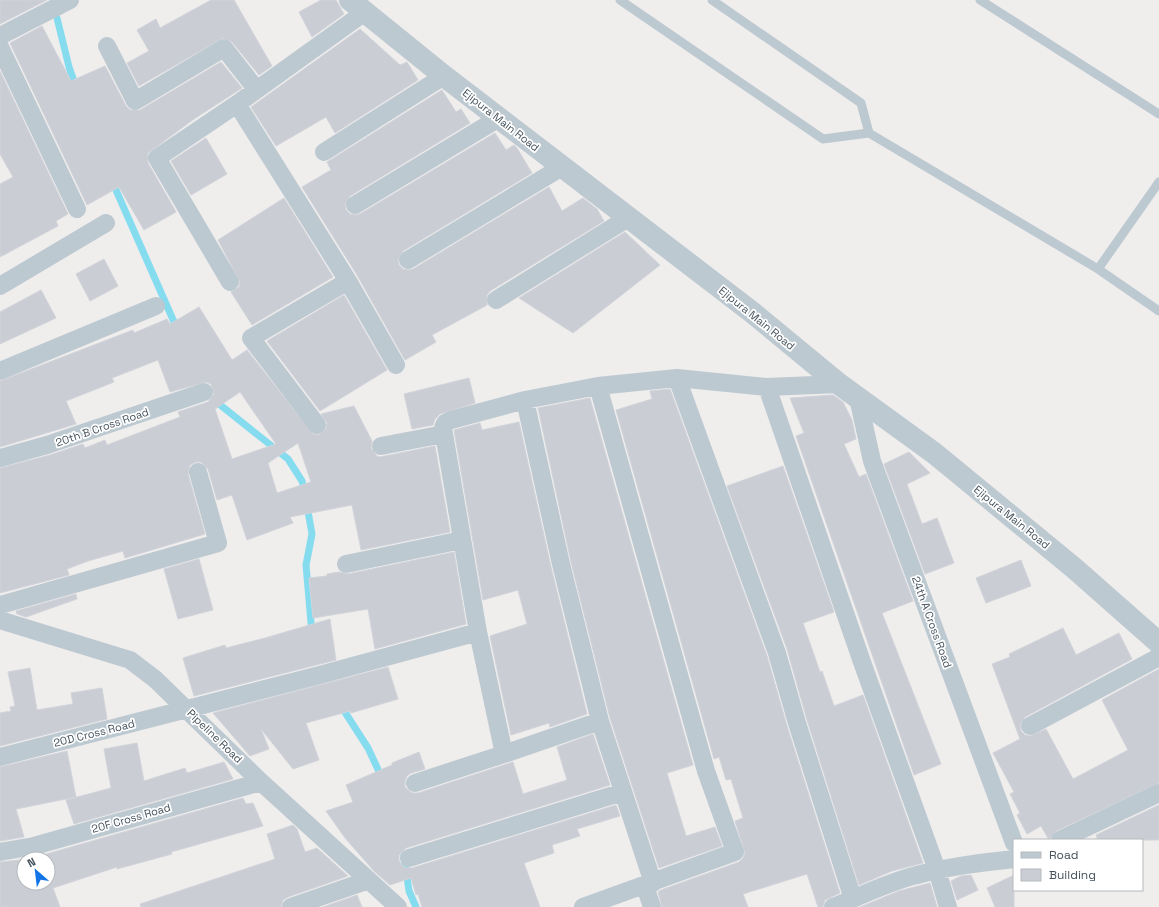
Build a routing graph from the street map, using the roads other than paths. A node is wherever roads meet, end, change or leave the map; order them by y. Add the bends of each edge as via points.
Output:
1 (70, 0) edge
2 (620, 0) edge
3 (712, 0) edge
4 (980, 0) edge
5 (357, 6) edge
6 (0, 36) edge
7 (107, 46) dead end
8 (0, 47) edge
9 (444, 76) junction
10 (256, 89) junction
11 (237, 104) junction
12 (1159, 114) edge
13 (499, 118) junction
14 (869, 133) junction
15 (324, 152) dead end
16 (562, 167) junction
17 (1159, 182) edge
18 (355, 206) dead end
19 (77, 209) dead end
20 (628, 218) junction
21 (106, 223) dead end
22 (408, 260) dead end
23 (1098, 269) junction
24 (348, 281) junction
25 (230, 282) dead end
26 (0, 286) edge
27 (496, 300) dead end
28 (156, 306) dead end
29 (1159, 311) edge
30 (396, 365) dead end
31 (0, 371) edge
32 (677, 378) junction
33 (839, 384) junction
34 (598, 386) junction
35 (767, 387) junction
36 (204, 392) dead end
37 (858, 398) junction
38 (525, 400) junction
39 (317, 425) dead end
40 (444, 434) junction
41 (381, 446) dead end
42 (0, 458) edge
43 (198, 472) dead end
44 (462, 540) junction
45 (346, 564) dead end
46 (0, 605) edge
47 (0, 620) edge
48 (478, 632) junction
49 (1159, 642) edge
50 (1159, 657) edge
51 (188, 710) junction
52 (600, 721) junction
53 (1030, 726) dead end
54 (504, 754) junction
55 (0, 757) edge
56 (261, 782) junction
57 (415, 783) dead end
58 (623, 792) junction
59 (1159, 793) edge
60 (1062, 839) edge
61 (1013, 840) edge
62 (0, 852) edge
63 (409, 858) dead end
64 (1013, 859) edge
65 (937, 870) junction
66 (369, 880) junction
67 (649, 884) junction
68 (853, 899) junction
69 (291, 907) edge
70 (398, 907) edge
71 (583, 907) edge
72 (652, 907) edge
73 (833, 907) edge
74 (948, 907) edge

1 - 6 street
2 - 14 lane via 823,139
3 - 14 lane via 861,103
4 - 12 lane
5 - 9 street, Ejipura Main Road
5 - 10 street
7 - 10 street via 135,101 224,48
8 - 19 street
9 - 13 street, Ejipura Main Road
9 - 15 street
10 - 11 street
11 - 24 street
11 - 25 street via 157,158
13 - 16 street, Ejipura Main Road
13 - 18 street
14 - 23 lane
16 - 20 street, Ejipura Main Road
16 - 22 street
17 - 23 lane
20 - 27 street
20 - 33 street, Ejipura Main Road via 753,313
21 - 26 street
23 - 29 lane
24 - 30 street
24 - 39 street via 252,338
28 - 31 street
32 - 34 street
32 - 35 street
32 - 68 street via 777,653
33 - 35 street
33 - 37 street, Ejipura Main Road
34 - 38 street
34 - 67 street via 706,771 735,852
35 - 65 street
36 - 42 street, 20th B Cross Road via 47,445
37 - 49 street, Ejipura Main Road via 999,505
37 - 61 street, 24th A Cross Road via 872,461
38 - 40 street via 451,420 445,423
38 - 52 street via 561,564
40 - 41 street
40 - 44 street
43 - 46 street via 218,543
44 - 45 street
44 - 48 street
47 - 51 street, Pipeline Road via 130,660 156,679
48 - 51 street, 20D Cross Road
48 - 54 street
50 - 53 street
51 - 55 street, 20D Cross Road
51 - 56 street, Pipeline Road
52 - 54 street
52 - 58 street
54 - 57 street
56 - 62 street, 20F Cross Road via 34,846
56 - 66 street, Pipeline Road
58 - 63 street
58 - 67 street
59 - 60 street
64 - 65 street
65 - 68 street via 892,883
65 - 74 street
66 - 69 street
66 - 70 street, Pipeline Road
67 - 71 street
67 - 72 street
68 - 73 street

